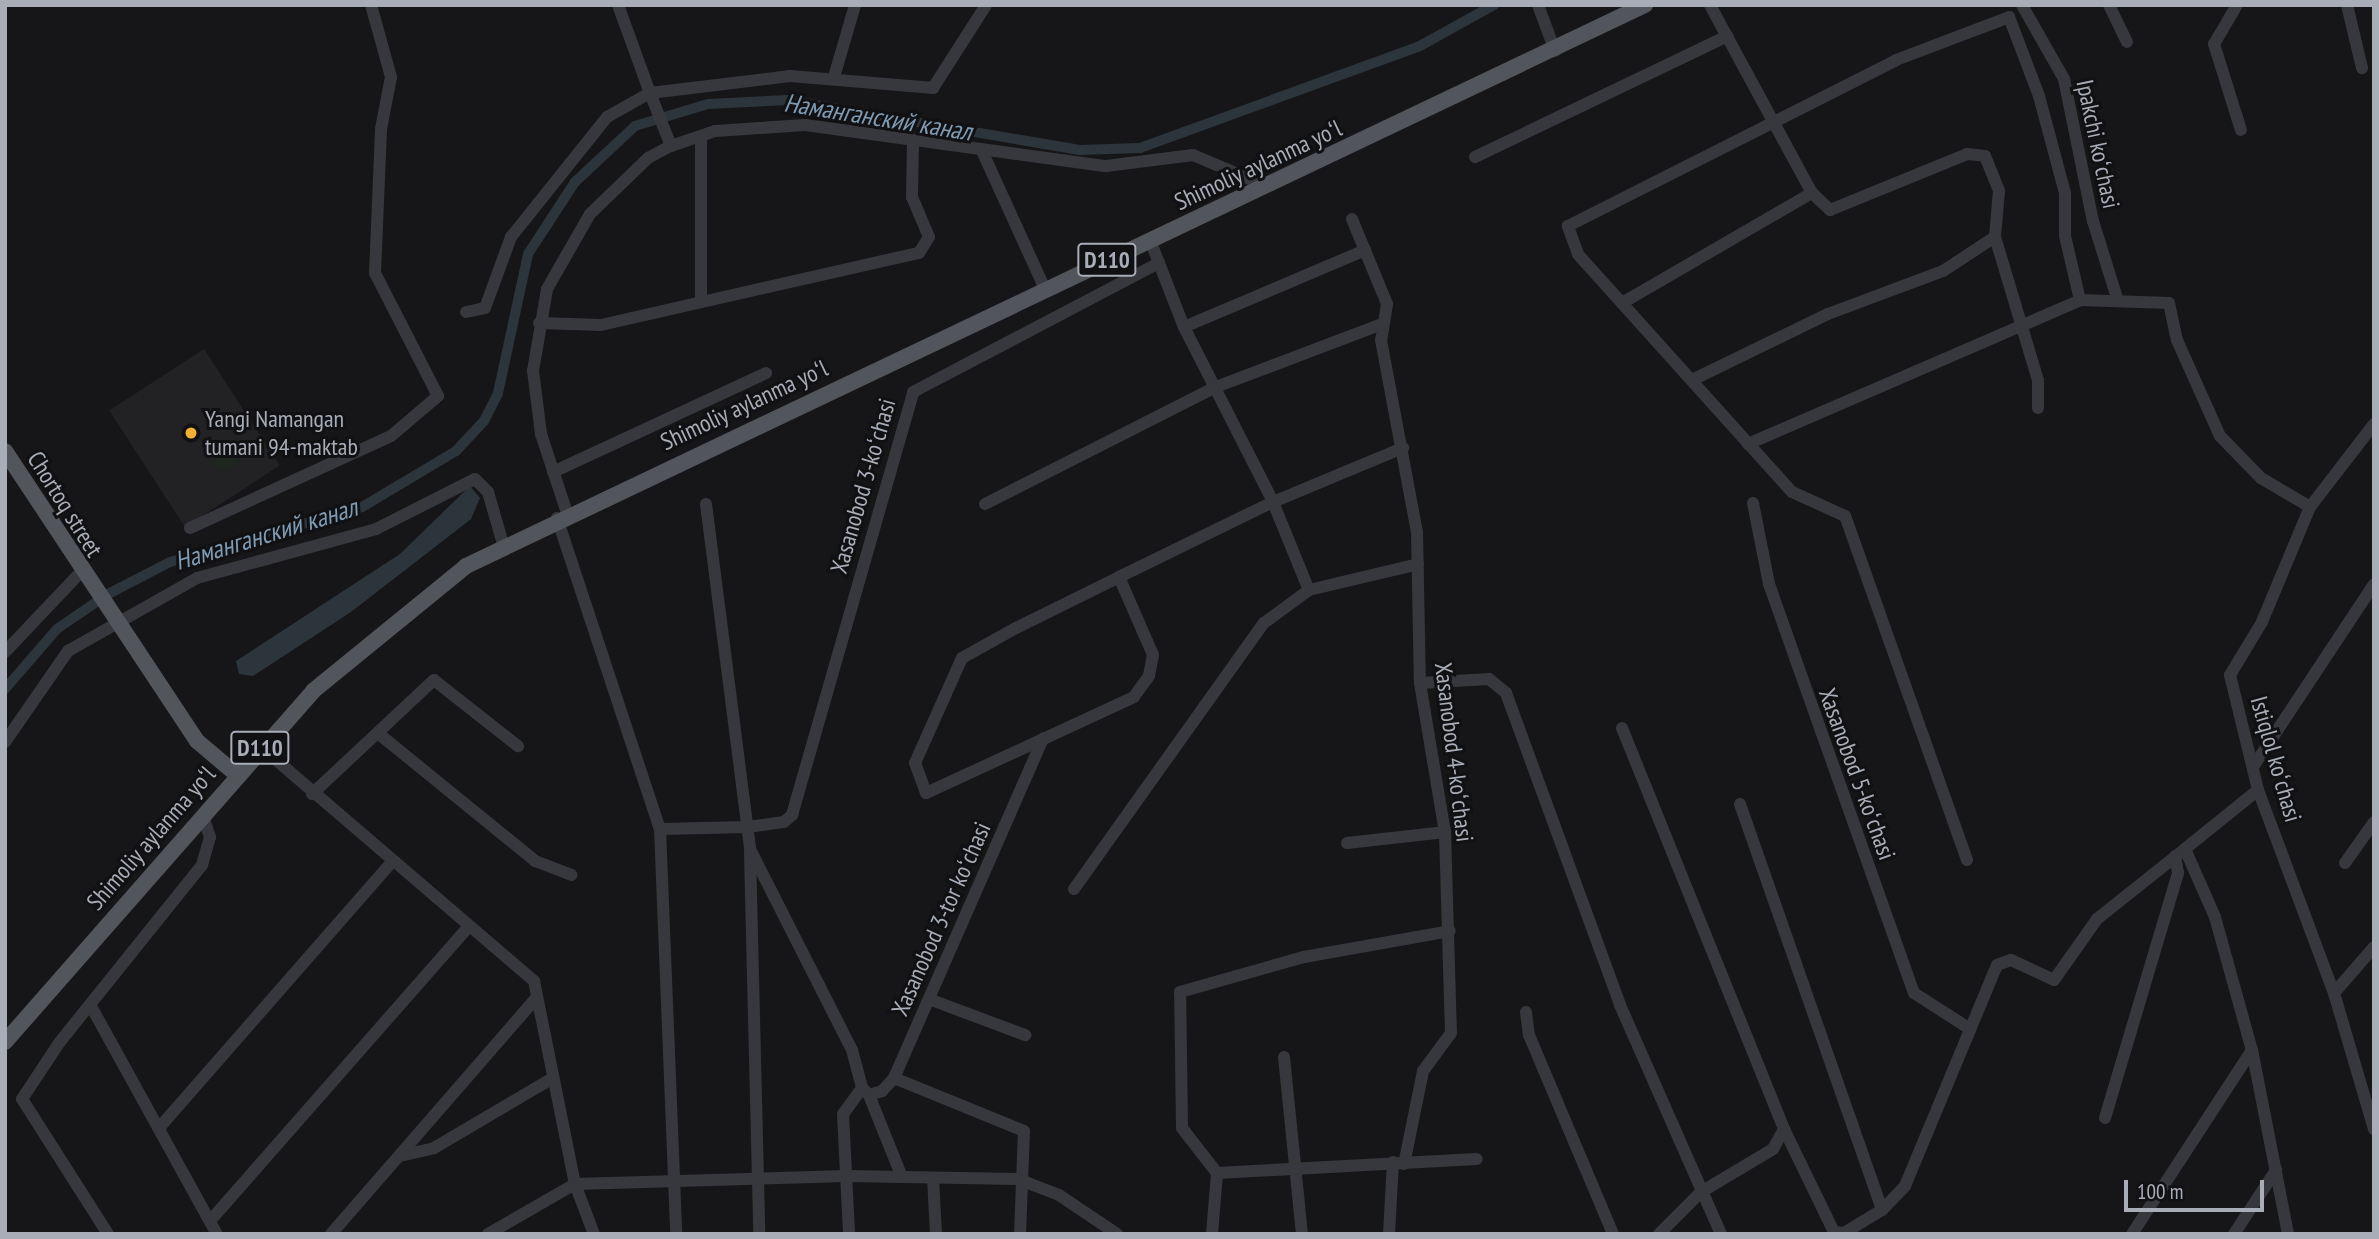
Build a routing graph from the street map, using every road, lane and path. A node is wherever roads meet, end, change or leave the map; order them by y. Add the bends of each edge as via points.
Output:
1 (371, 5) edge
2 (618, 5) edge
3 (855, 5) edge
4 (986, 5) edge
5 (1538, 5) edge
6 (1645, 5) edge
7 (1710, 5) edge
8 (2022, 5) edge
9 (2109, 5) edge
10 (2237, 5) edge
11 (2347, 5) edge
12 (2009, 17) junction
13 (1727, 36) junction
14 (2127, 42) dead end
15 (1555, 51) junction
16 (2362, 68) dead end
17 (834, 77) junction
18 (652, 97) junction
19 (1774, 119) junction
20 (2241, 130) dead end
21 (701, 136) junction
22 (913, 142) junction
23 (669, 143) junction
24 (983, 153) junction
25 (1475, 157) dead end
26 (1266, 186) junction
27 (1812, 193) junction
28 (1352, 219) dead end
29 (1995, 237) junction
30 (1150, 240) junction
31 (1365, 250) junction
32 (1159, 263) junction
33 (1045, 289) junction
34 (701, 298) junction
35 (2117, 298) junction
36 (2080, 300) junction
37 (1622, 303) junction
38 (466, 312) dead end
39 (539, 323) junction
40 (1382, 324) junction
41 (1184, 327) junction
42 (2022, 328) junction
43 (766, 373) dead end
44 (1694, 379) junction
45 (1216, 387) junction
46 (2038, 408) dead end
47 (2374, 424) edge
48 (1748, 444) junction
49 (1403, 448) junction
50 (5, 451) edge
51 (553, 472) junction
52 (1273, 502) junction
53 (1753, 503) dead end
54 (706, 504) dead end
55 (985, 504) dead end
56 (2309, 507) junction
57 (562, 515) junction
58 (190, 528) dead end
59 (503, 544) junction
60 (1418, 564) junction
61 (84, 577) junction
62 (1119, 577) junction
63 (2374, 584) edge
64 (1309, 590) junction
65 (114, 622) junction
66 (10, 640) edge
67 (5, 652) edge
68 (1420, 683) junction
69 (1622, 728) dead end
70 (379, 734) junction
71 (1043, 738) junction
72 (5, 742) edge
73 (518, 746) dead end
74 (261, 747) junction
75 (2253, 767) junction
76 (236, 774) junction
77 (2258, 790) junction
78 (312, 794) junction
79 (1740, 804) dead end
80 (202, 814) junction
81 (2374, 822) edge
82 (748, 827) junction
83 (660, 829) junction
84 (1445, 832) junction
85 (1347, 843) dead end
86 (750, 849) junction
87 (2180, 853) junction
88 (1967, 860) dead end
89 (392, 862) junction
90 (2345, 863) dead end
91 (571, 876) dead end
92 (1074, 889) dead end
93 (467, 928) junction
94 (1450, 931) junction
95 (2374, 947) edge
96 (2334, 993) junction
97 (537, 996) junction
98 (929, 999) junction
99 (92, 1008) junction
100 (1526, 1012) dead end
101 (1970, 1029) junction
102 (1025, 1035) dead end
103 (5, 1042) edge
104 (2252, 1050) junction
105 (1284, 1057) dead end
106 (894, 1078) junction
107 (551, 1079) junction
108 (865, 1091) junction
109 (2371, 1105) edge
110 (2105, 1118) dead end
111 (159, 1128) junction
112 (1784, 1129) junction
113 (2374, 1129) edge
114 (400, 1156) junction
115 (1477, 1159) dead end
116 (1399, 1163) junction
117 (1297, 1164) junction
118 (2276, 1170) junction
119 (1217, 1173) junction
120 (847, 1176) junction
121 (902, 1177) junction
122 (757, 1178) junction
123 (933, 1178) junction
124 (1018, 1179) junction
125 (673, 1180) junction
126 (575, 1184) junction
127 (1701, 1192) junction
128 (1882, 1210) junction
129 (210, 1221) junction
130 (1111, 1232) edge
131 (1844, 1233) edge
132 (108, 1234) edge
133 (217, 1234) edge
134 (331, 1234) edge
135 (488, 1234) edge
136 (594, 1234) edge
137 (676, 1234) edge
138 (759, 1234) edge
139 (849, 1234) edge
140 (936, 1234) edge
141 (1020, 1234) edge
142 (1212, 1234) edge
143 (1302, 1234) edge
144 (1389, 1234) edge
145 (1614, 1234) edge
146 (1658, 1234) edge
147 (1721, 1234) edge
148 (2132, 1234) edge
149 (2234, 1234) edge
150 (2288, 1234) edge

1 - 58 street via 391,77 381,129 375,273 438,396 391,436
2 - 18 street
3 - 17 street
4 - 17 street via 933,88 918,91
5 - 15 street
6 - 15 main road, Shimoliy aylanma yoʻl / D110
7 - 13 street
8 - 12 street
8 - 35 street, Ipakchi koʻchasi via 2064,79 2093,221
9 - 14 street
10 - 20 street via 2214,44
11 - 16 street
12 - 19 street via 1941,40
12 - 36 street via 2039,96 2065,193 2065,236
13 - 19 street
13 - 25 street
15 - 26 main road, Shimoliy aylanma yoʻl / D110
17 - 18 street via 724,81
18 - 23 street
18 - 38 street via 607,117 590,135 511,237 485,308
19 - 27 street
19 - 37 street via 1567,226 1577,254
21 - 22 street via 759,125 805,125
21 - 23 street
21 - 34 street
22 - 24 street
22 - 34 street via 912,197 929,237 926,248
23 - 39 street via 590,214 547,289
24 - 26 street via 1106,166 1193,155
24 - 33 street
26 - 30 main road, Shimoliy aylanma yoʻl / D110
27 - 29 street via 1830,211 1977,151 1985,156 1999,191
27 - 37 street
28 - 31 street, Xasanobod 4-koʻchasi
29 - 42 street
29 - 44 street via 1942,271 1828,314
30 - 32 street
30 - 33 main road, Shimoliy aylanma yoʻl / D110
31 - 40 street, Xasanobod 4-koʻchasi via 1387,304
31 - 41 street
32 - 41 street
32 - 82 street, Xasanobod 3-koʻchasi via 913,392 792,815 783,822
33 - 57 main road, Shimoliy aylanma yoʻl / D110
34 - 39 street via 601,325
35 - 36 street
35 - 56 street via 2169,303 2177,340 2220,436 2260,478
36 - 42 street
37 - 44 street
39 - 51 street via 533,371
40 - 45 street
40 - 49 street, Xasanobod 4-koʻchasi
41 - 45 street
42 - 46 street via 2038,380
42 - 48 street
43 - 51 street
44 - 48 street
45 - 52 street
45 - 55 street
47 - 56 street, Istiqlol koʻchasi
48 - 88 street via 1792,492 1846,516
49 - 52 street
49 - 60 street, Xasanobod 4-koʻchasi
50 - 61 main road, Chortoq street
51 - 57 street
52 - 62 street
52 - 64 street
53 - 101 street, Xasanobod 5-koʻchasi via 1769,584 1914,993
54 - 82 street
56 - 75 street, Istiqlol koʻchasi via 2262,622 2231,675
57 - 59 main road, Shimoliy aylanma yoʻl / D110
57 - 83 street
59 - 65 street via 488,492 475,479 464,481 376,529 197,578
59 - 74 main road, Shimoliy aylanma yoʻl / D110 via 370,641
60 - 64 street
60 - 68 street, Xasanobod 4-koʻchasi
61 - 65 main road, Chortoq street
61 - 66 street
62 - 71 street via 1153,655 1149,676 1133,697
62 - 71 street via 962,658 915,763 915,779 929,793
63 - 75 street
64 - 92 street via 1264,623
65 - 72 street via 68,651
65 - 76 main road, Chortoq street via 197,741
66 - 67 street
68 - 84 street, Xasanobod 4-koʻchasi
68 - 127 street via 1489,679 1506,693 1620,1005
69 - 112 street
70 - 73 street via 434,680
70 - 78 street
70 - 91 street via 535,861
71 - 98 street, Xasanobod 3-tor koʻchasi
74 - 76 main road, Shimoliy aylanma yoʻl / D110
74 - 78 street
75 - 77 street, Istiqlol koʻchasi
76 - 80 main road, Shimoliy aylanma yoʻl / D110
77 - 87 street
77 - 96 street, Istiqlol koʻchasi
78 - 89 street
79 - 128 street
80 - 99 street via 210,837 202,865
80 - 103 main road, Shimoliy aylanma yoʻl / D110
81 - 90 street
82 - 83 street
82 - 86 street
83 - 125 street
84 - 85 street
84 - 94 street, Xasanobod 4-koʻchasi
86 - 108 street via 852,1050
86 - 122 street
87 - 101 street via 2097,919 2054,980 2011,960 1997,965
87 - 104 street via 2215,917
87 - 110 street via 2178,873
89 - 93 street
89 - 111 street
93 - 97 street via 530,975
93 - 129 street
94 - 116 street, Xasanobod 4-koʻchasi via 1451,1033 1423,1071
94 - 119 street via 1304,957 1180,992 1182,1128
95 - 96 street
96 - 109 street, Istiqlol koʻchasi
97 - 107 street
97 - 114 street
98 - 102 street
98 - 106 street, Xasanobod 3-tor koʻchasi
99 - 111 street
99 - 132 street via 58,1043 22,1099
100 - 145 street via 1529,1035
101 - 128 street via 1905,1186
104 - 118 street
104 - 148 street
105 - 117 street
106 - 108 street
106 - 124 street via 1024,1131
107 - 114 street via 433,1148
107 - 126 street
108 - 120 street via 845,1107
108 - 121 street
109 - 113 street, Istiqlol koʻchasi
111 - 129 street
112 - 127 street via 1773,1149 1749,1168
112 - 131 street via 1834,1232
114 - 134 street
115 - 116 street
116 - 117 street
116 - 144 street, Xasanobod 4-koʻchasi
117 - 119 street
117 - 143 street
118 - 149 street
118 - 150 street
119 - 142 street
120 - 121 street
120 - 122 street
120 - 139 street
121 - 123 street
122 - 125 street
122 - 138 street
123 - 124 street
123 - 140 street
124 - 130 street via 1059,1195
124 - 141 street
125 - 126 street
125 - 137 street
126 - 135 street
126 - 136 street
127 - 146 street
127 - 147 street
128 - 131 street
129 - 133 street

